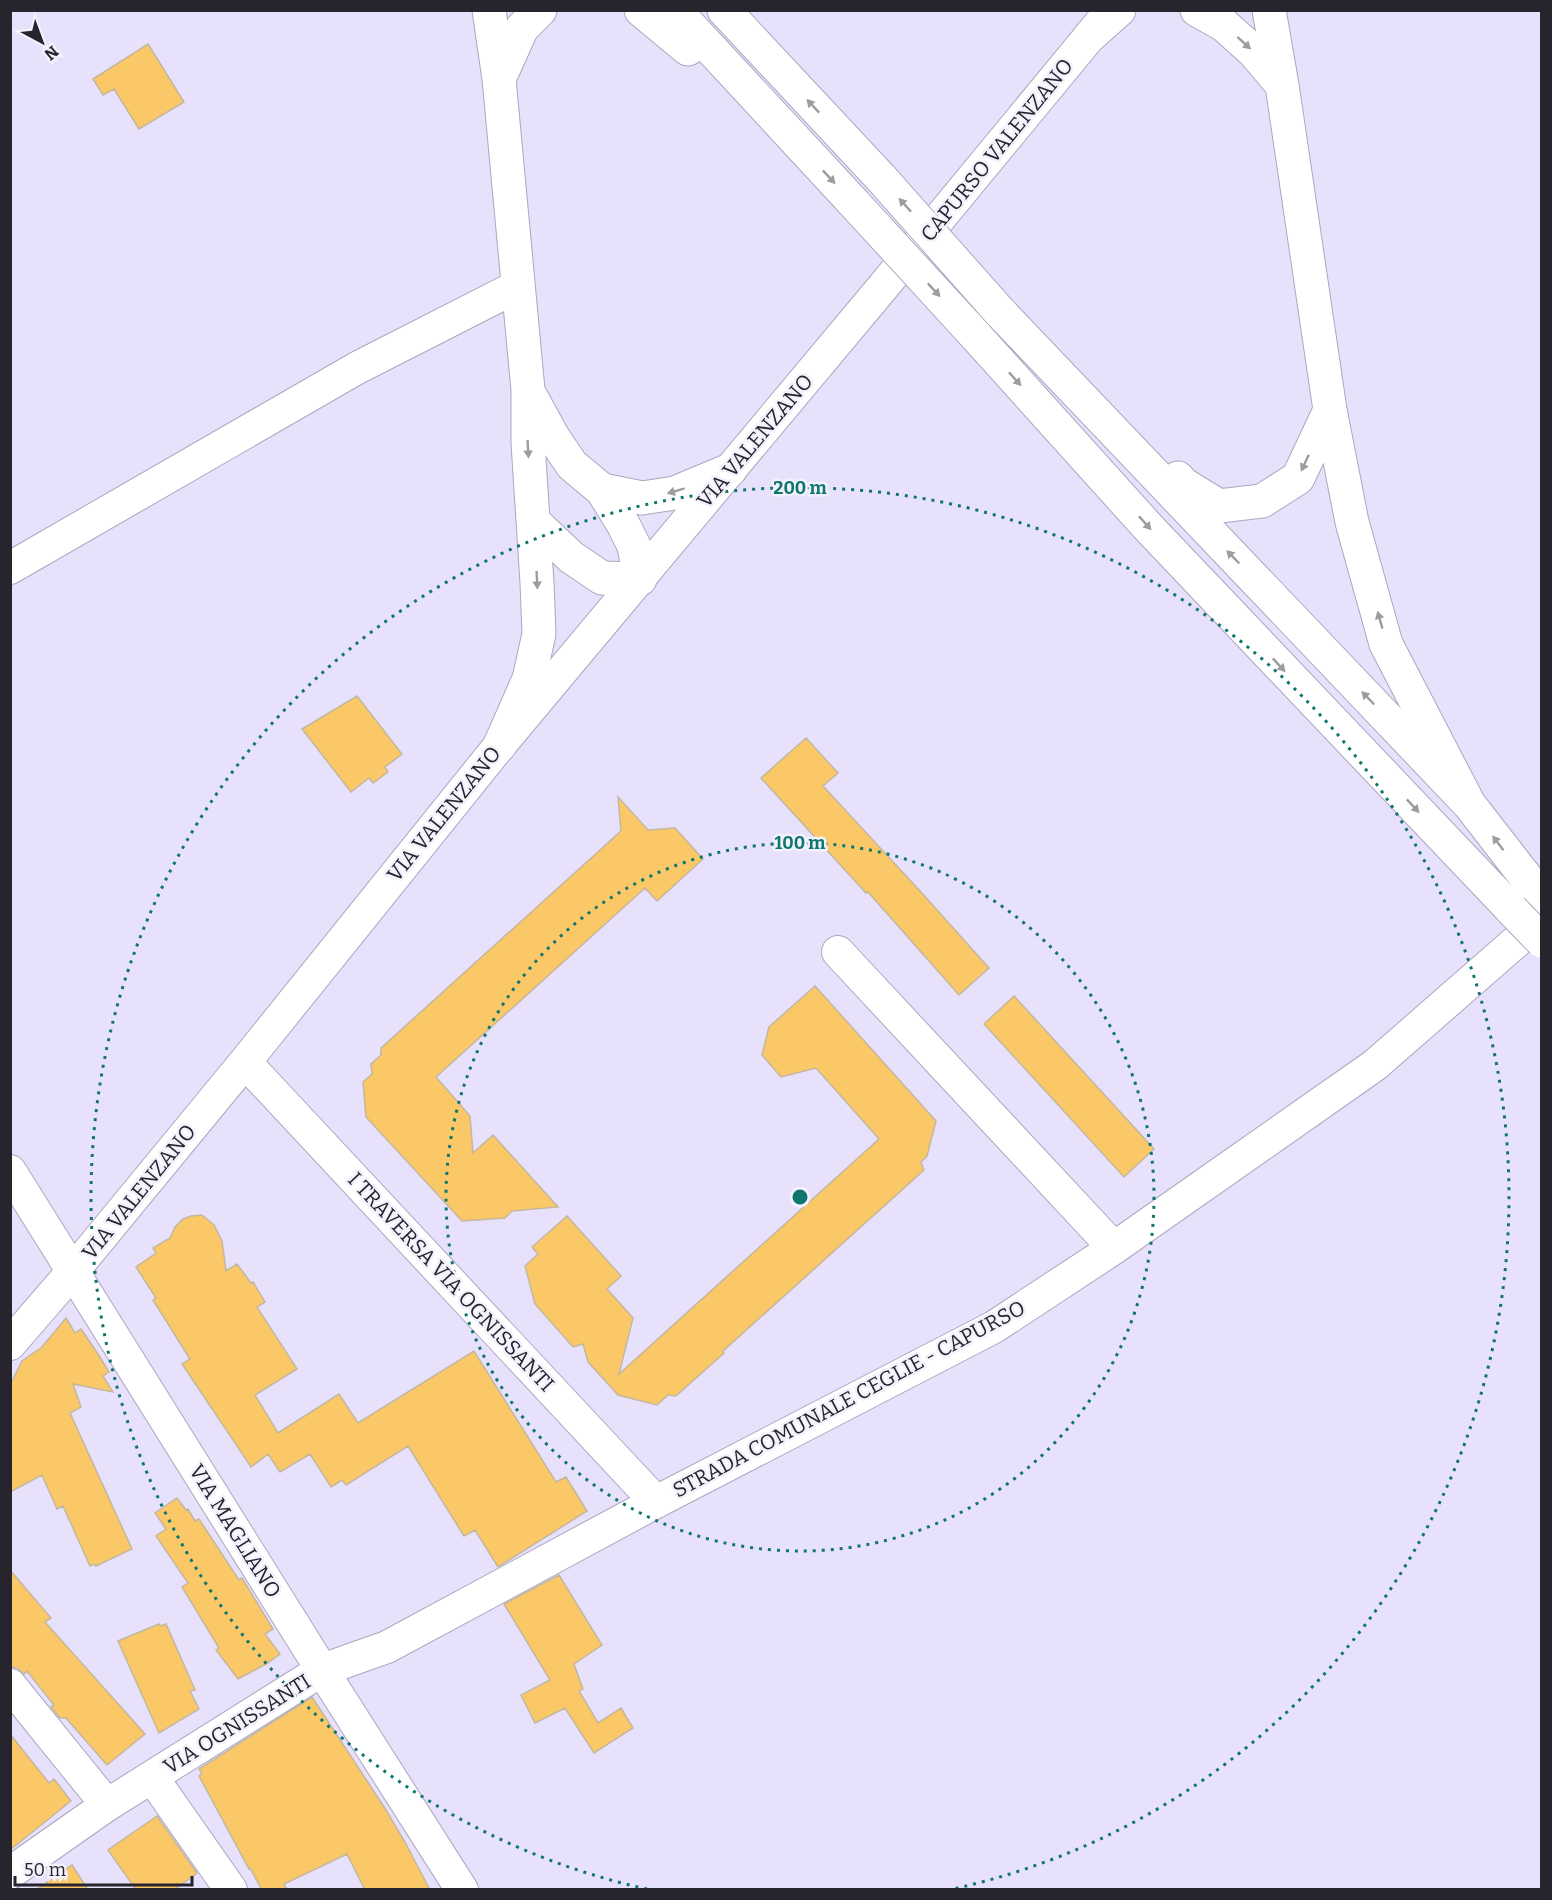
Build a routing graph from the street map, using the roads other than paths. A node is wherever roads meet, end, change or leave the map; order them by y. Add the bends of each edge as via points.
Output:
1 (489, 10) edge
2 (540, 10) edge
3 (641, 10) edge
4 (675, 10) edge
5 (724, 10) edge
6 (1119, 10) edge
7 (1197, 10) edge
8 (1269, 10) edge
9 (1101, 23) edge
10 (499, 80) junction
11 (1282, 85) junction
12 (796, 141) junction
13 (518, 286) junction
14 (882, 288) joint
15 (1026, 339) junction
16 (528, 390) junction
17 (1330, 410) junction
18 (730, 470) junction
19 (602, 490) junction
20 (534, 522) junction
21 (10, 568) edge
22 (640, 579) junction
23 (500, 744) junction
24 (1469, 804) junction
25 (1532, 904) edge
26 (1542, 941) edge
27 (838, 952) dead end
28 (246, 1062) junction
29 (10, 1171) edge
30 (1114, 1248) junction
31 (74, 1271) junction
32 (10, 1344) edge
33 (656, 1502) junction
34 (322, 1670) junction
35 (10, 1685) edge
36 (152, 1777) junction
37 (107, 1805) junction
38 (10, 1873) edge
39 (231, 1890) edge
40 (462, 1890) edge

1 - 10 highway
2 - 10 highway via 522,28
3 - 12 highway
4 - 12 highway
15 -> 5 highway, bridge
6 - 9 highway
7 -> 11 highway via 1224,25
8 - 11 highway
9 - 14 street, CAPURSO VALENZANO
10 - 13 highway
11 - 17 highway
12 -> 25 highway, bridge via 1148,527
13 - 16 highway
13 - 21 street via 357,368
14 - 18 street, VIA VALENZANO
17 -> 15 highway via 1298,478 1262,501 1219,506 1183,484 1056,359
24 -> 15 highway
16 - 19 highway via 572,465
16 -> 20 highway
24 -> 17 highway via 1386,644 1352,522
18 -> 19 highway via 675,493 642,498
18 - 22 street, VIA VALENZANO
19 - 22 highway via 634,546
20 - 22 highway via 571,557 602,578
20 -> 23 highway via 539,634 529,679
22 - 23 street, VIA VALENZANO
23 - 28 street, VIA VALENZANO
25 -> 24 highway
25 - 26 highway, bridge
25 - 30 street, STRADA COMUNALE CEGLIE - CAPURSO via 1375,1065
27 - 30 street
28 - 31 street, VIA VALENZANO
28 - 33 street, I TRAVERSA VIA OGNISSANTI
29 - 31 street, VIA MAGLIANO
30 - 33 street, STRADA COMUNALE CEGLIE - CAPURSO via 994,1327
31 - 32 street, VIA VALENZANO
31 - 34 street, VIA MAGLIANO
33 - 34 street, STRADA COMUNALE CEGLIE - CAPURSO via 387,1647
34 - 36 street, VIA OGNISSANTI
34 - 40 street, VIA MAGLIANO
35 - 37 street
36 - 37 street, VIA OGNISSANTI
36 - 39 street, VIA OGNISSANTI
37 - 38 street, VIA OGNISSANTI

